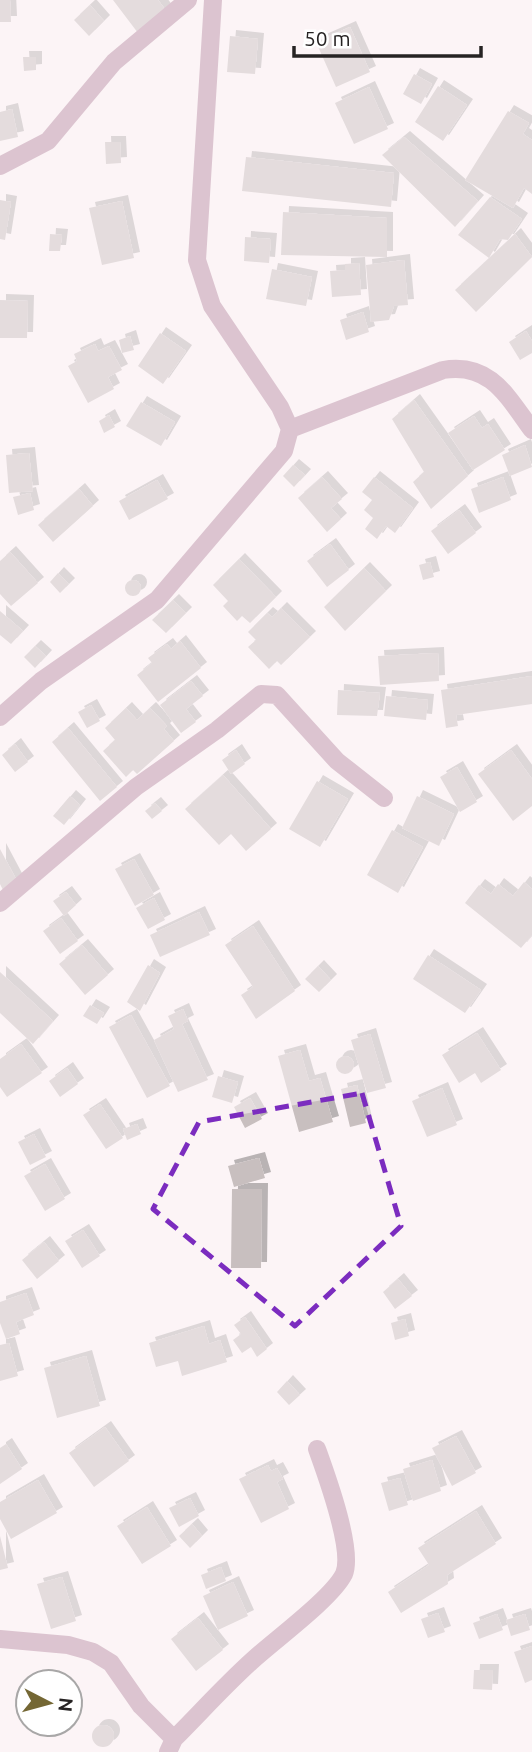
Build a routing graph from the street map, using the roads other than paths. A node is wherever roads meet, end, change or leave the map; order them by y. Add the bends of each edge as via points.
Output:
1 (188, 0) edge
2 (213, 0) edge
3 (0, 166) edge
4 (290, 429) junction
5 (532, 430) edge
6 (0, 717) edge
7 (384, 798) dead end
8 (0, 903) edge
9 (317, 1449) dead end
10 (0, 1639) edge
11 (171, 1745) edge

1 - 3 street via 114,62 48,141
2 - 4 street via 197,260 212,306
4 - 5 street via 460,367 479,370 506,395
4 - 6 street via 284,451 157,600 41,681
7 - 8 street via 338,761 277,695 261,694 136,787
9 - 11 street via 335,1500 346,1553 344,1572 333,1589 253,1660
10 - 11 street via 68,1645 111,1663

